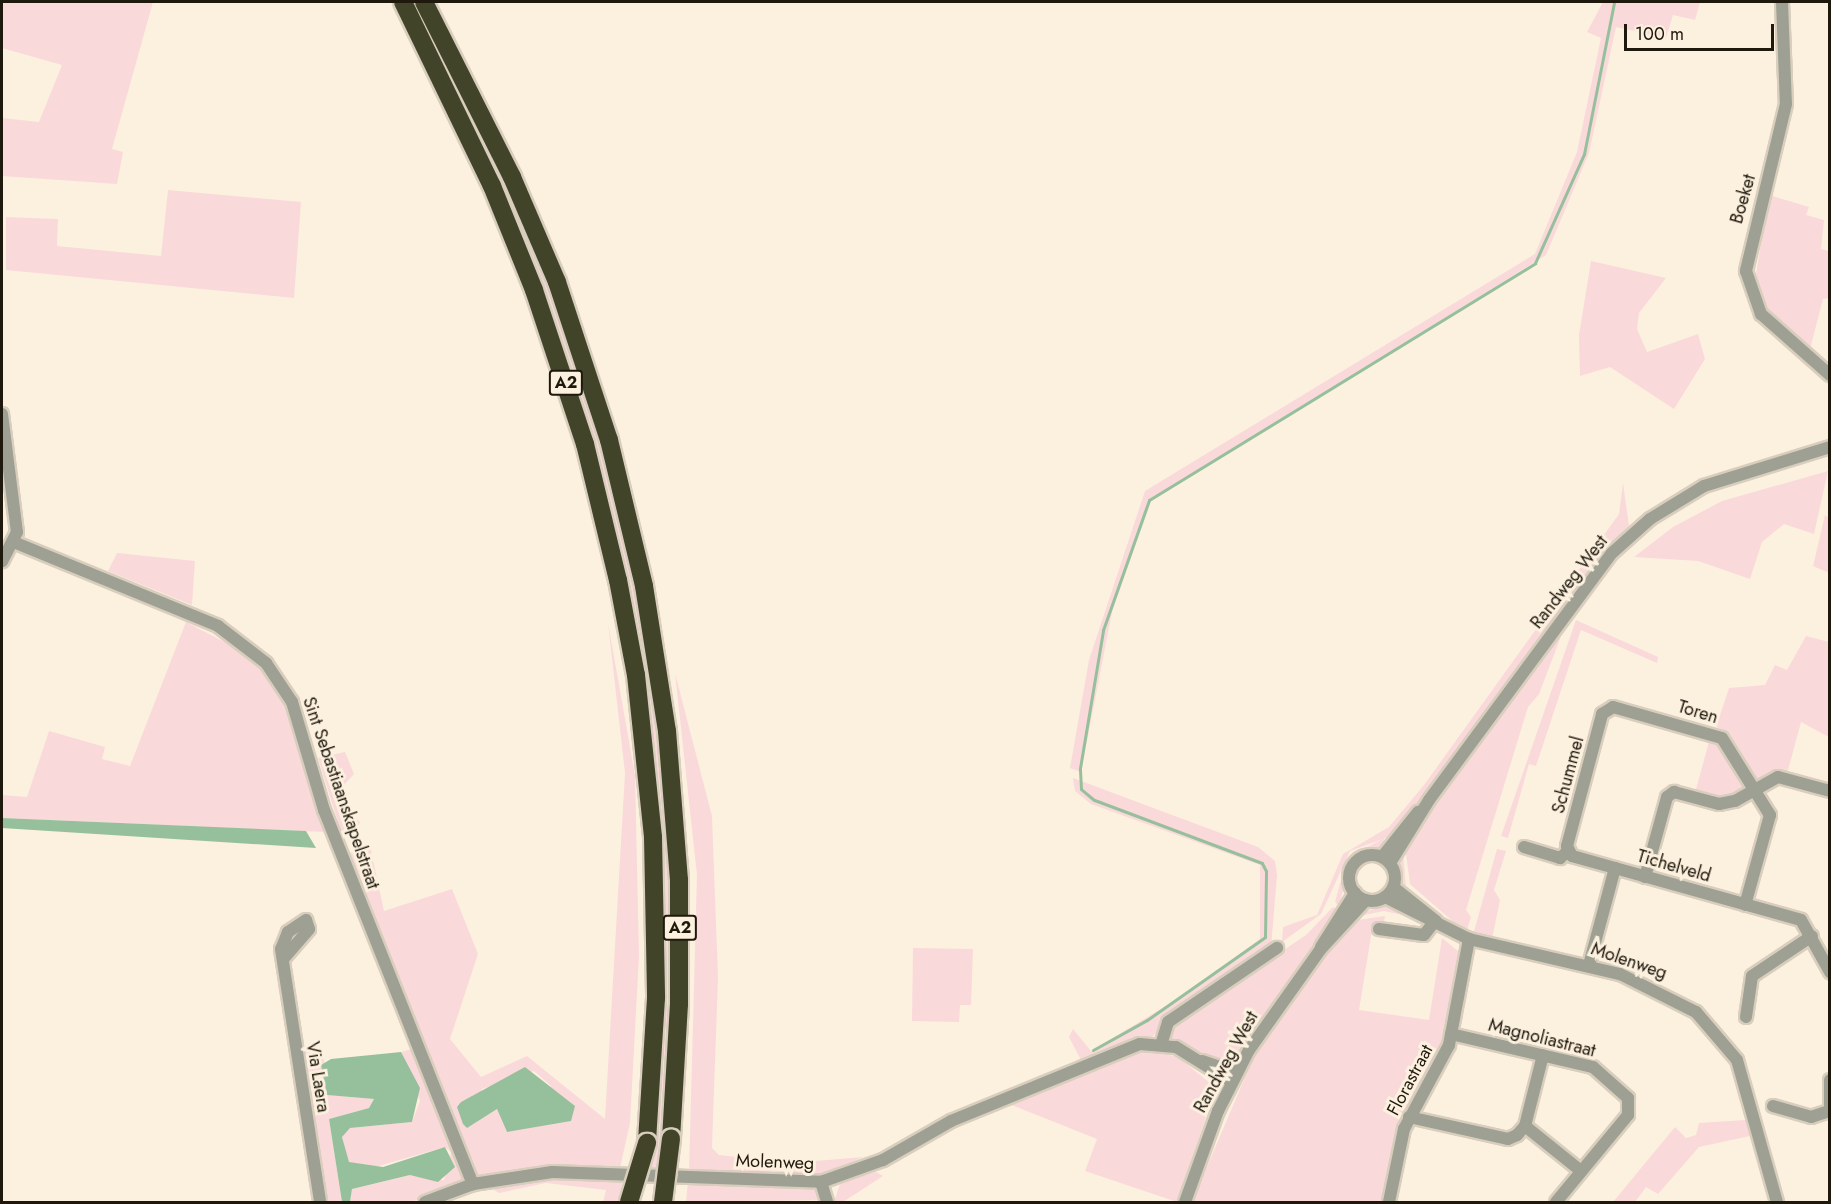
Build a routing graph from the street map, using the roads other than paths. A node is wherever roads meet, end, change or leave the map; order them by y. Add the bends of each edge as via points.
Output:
1 (403, 2) edge
2 (424, 2) edge
3 (1782, 2) edge
4 (1830, 375) edge
5 (2, 414) edge
6 (1830, 447) edge
7 (16, 543) junction
8 (2, 561) edge
9 (1607, 708) joint
10 (1754, 787) junction
11 (1830, 792) edge
12 (1524, 847) dead end
13 (1567, 852) junction
14 (1386, 860) junction
15 (1614, 868) junction
16 (1645, 877) junction
17 (1389, 892) junction
18 (1355, 893) junction
19 (1366, 900) junction
20 (1745, 905) junction
21 (1434, 923) junction
22 (1379, 929) dead end
23 (1812, 936) junction
24 (1469, 939) junction
25 (1278, 948) dead end
26 (1320, 951) junction
27 (284, 958) dead end
28 (1589, 965) junction
29 (1830, 972) edge
30 (1746, 1017) dead end
31 (1451, 1034) junction
32 (1161, 1045) junction
33 (1543, 1055) junction
34 (1234, 1078) junction
35 (1830, 1080) edge
36 (1830, 1105) edge
37 (1773, 1106) dead end
38 (1830, 1111) edge
39 (1409, 1118) junction
40 (1525, 1126) junction
41 (671, 1138) junction
42 (647, 1141) junction
43 (1581, 1171) junction
44 (821, 1182) junction
45 (473, 1184) junction
46 (320, 1203) edge
47 (425, 1203) edge
48 (629, 1203) edge
49 (640, 1203) edge
50 (663, 1203) edge
51 (673, 1203) edge
52 (827, 1203) edge
53 (1185, 1203) edge
54 (1389, 1203) edge
55 (1556, 1203) edge
56 (1777, 1203) edge

1 - 42 highway, A2 via 492,186 534,290 585,444 616,569 636,675 653,837 656,998
2 - 41 highway, A2 via 512,177 557,282 609,440 644,586 667,732 679,880 680,1004
3 - 4 street, Boeket via 1786,104 1746,271 1761,314
5 - 7 street
6 - 14 street, Randweg West via 1704,486 1650,519 1587,584
7 - 8 street
7 - 45 street, Sint Sebastiaanskapelstraat via 218,626 266,663 292,702 324,810
9 - 10 street, Toren via 1714,733
9 - 13 street, Schummel
10 - 11 street via 1778,777
10 - 16 street via 1736,801 1719,804 1674,792 1667,797
10 - 20 street, Toren via 1770,815
12 - 13 street via 1560,858
13 - 15 street
14 - 17 street
14 - 18 street via 1367,856 1354,864 1350,879
15 - 16 street, Tichelveld
15 - 28 street, Tichelveld
16 - 20 street, Tichelveld
17 - 19 street
17 - 21 street, Molenweg
18 - 19 street
18 - 26 street, Randweg West
19 - 26 street, Randweg West
20 - 23 street, Tichelveld via 1801,920
21 - 22 street via 1424,935
21 - 24 street, Molenweg
23 - 29 street, Tichelveld
23 - 30 street via 1752,976
24 - 28 street, Molenweg
24 - 31 street, Florastraat
25 - 32 street via 1168,1022
26 - 34 street, Randweg West
27 - 46 street, Via Laera
28 - 56 street, Molenweg via 1678,998 1726,1042 1737,1060
31 - 33 street, Magnoliastraat
31 - 39 street, Florastraat via 1435,1078
32 - 34 street, Molenweg
32 - 44 street, Molenweg via 1140,1044 1115,1053 951,1121 883,1160
33 - 40 street
33 - 43 street, Magnoliastraat via 1593,1067 1628,1098 1628,1115
34 - 53 street, Randweg West
35 - 36 street
37 - 38 street via 1811,1117
39 - 40 street via 1508,1139
39 - 54 street, Florastraat
40 - 43 street
41 - 50 highway, A2, bridge
41 - 51 highway, A2, bridge
42 - 48 highway, A2, bridge
42 - 49 highway, A2, bridge
43 - 55 street, Magnoliastraat
44 - 45 street, Molenweg via 552,1172
44 - 52 street
45 - 47 street, Molenweg

